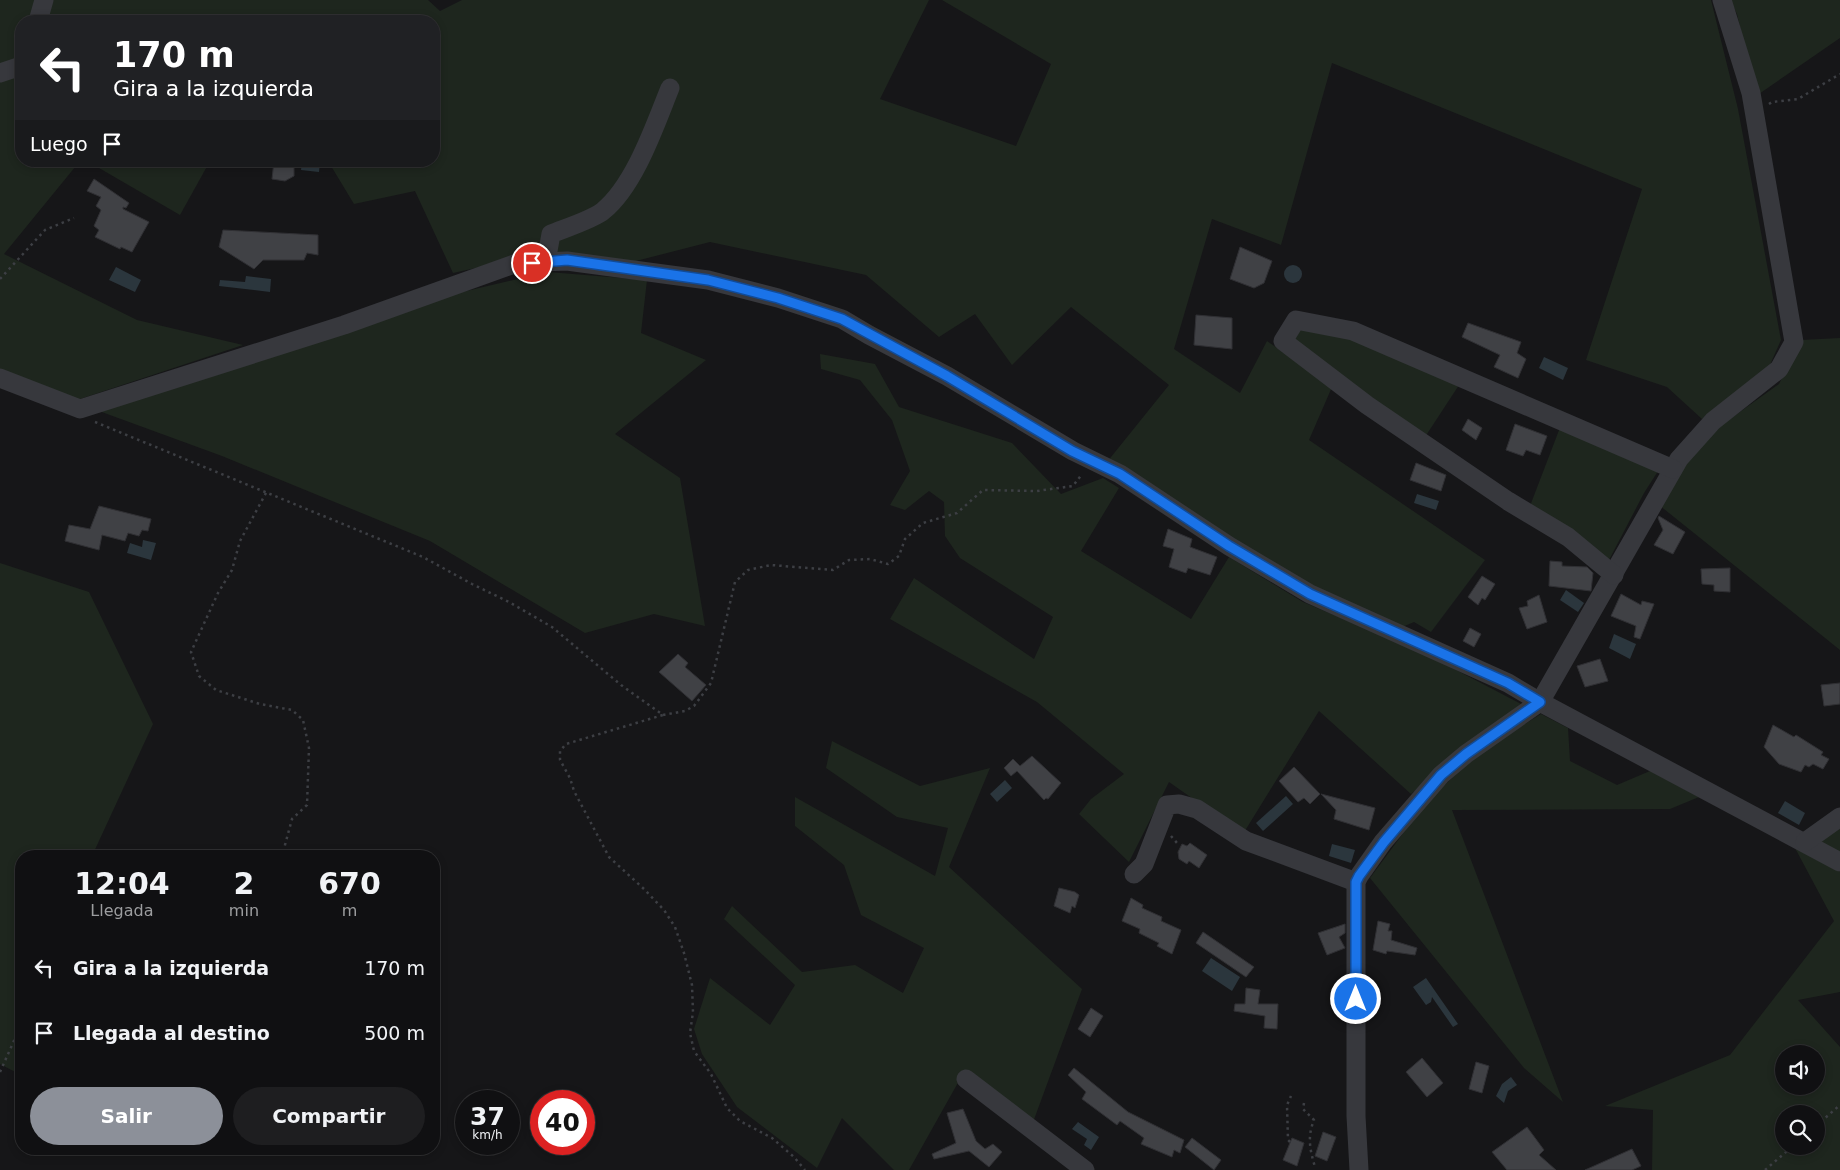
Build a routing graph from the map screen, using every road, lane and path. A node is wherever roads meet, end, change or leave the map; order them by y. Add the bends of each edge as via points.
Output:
1 (44, 0) edge
2 (1722, 0) edge
3 (40, 15) edge
4 (15, 68) edge
5 (0, 73) edge
6 (1840, 74) edge
7 (670, 88) dead end
8 (1755, 113) junction
9 (74, 218) dead end
10 (546, 262) junction
11 (0, 279) edge
12 (0, 378) edge
13 (80, 409) junction
14 (1091, 460) junction
15 (1674, 469) junction
16 (266, 493) junction
17 (1614, 575) junction
18 (1540, 702) junction
19 (663, 714) junction
20 (1840, 817) edge
21 (1804, 842) junction
22 (283, 850) edge
23 (1840, 862) edge
24 (1134, 874) dead end
25 (1356, 882) junction
26 (15, 1038) edge
27 (0, 1072) edge
28 (966, 1079) dead end
29 (1291, 1096) dead end
30 (1304, 1103) dead end
31 (1840, 1105) edge
32 (1825, 1118) edge
33 (1290, 1142) dead end
34 (1782, 1155) edge
35 (1315, 1167) dead end
36 (805, 1170) edge
37 (1086, 1170) edge
38 (1359, 1170) edge
39 (1765, 1170) edge

1 - 3 street
2 - 8 street via 1752,93
4 - 5 street
6 - 8 path via 1798,99 1772,102
7 - 10 street via 642,157 623,189 603,212 551,234
8 - 15 street via 1794,342 1780,369 1713,421
9 - 11 path via 45,230
10 - 13 street via 517,264
10 - 14 street via 567,260 708,280 842,319
12 - 13 street
13 - 16 path via 88,420
14 - 18 street via 1120,474 1229,546 1310,594 1508,683
14 - 19 path via 1073,486 1037,491 983,490 957,513 923,524 904,539 899,556 888,564 870,559 849,560 833,570 771,565 748,570 735,582 710,684 694,706 685,711
15 - 17 street
15 - 17 street via 1353,331 1296,320 1283,341 1383,416 1508,501 1568,537
16 - 19 path via 423,557 509,602 552,627 621,685
16 - 22 path via 240,541 232,570 190,652 199,676 216,690 292,710 303,720 309,748 307,805 292,820
17 - 18 street
18 - 21 street
18 - 25 street via 1441,775 1384,842
19 - 36 path via 566,744 560,751 560,760 609,857 664,910 675,927 692,985 690,1034 694,1051 727,1108 740,1120 772,1138
20 - 21 street
21 - 23 street
24 - 25 street via 1144,864 1167,806 1179,804 1197,809 1246,841
25 - 38 street
26 - 27 path
28 - 37 street
29 - 33 path via 1287,1105
30 - 35 path via 1303,1109 1314,1120 1309,1148
31 - 32 path
34 - 39 path

